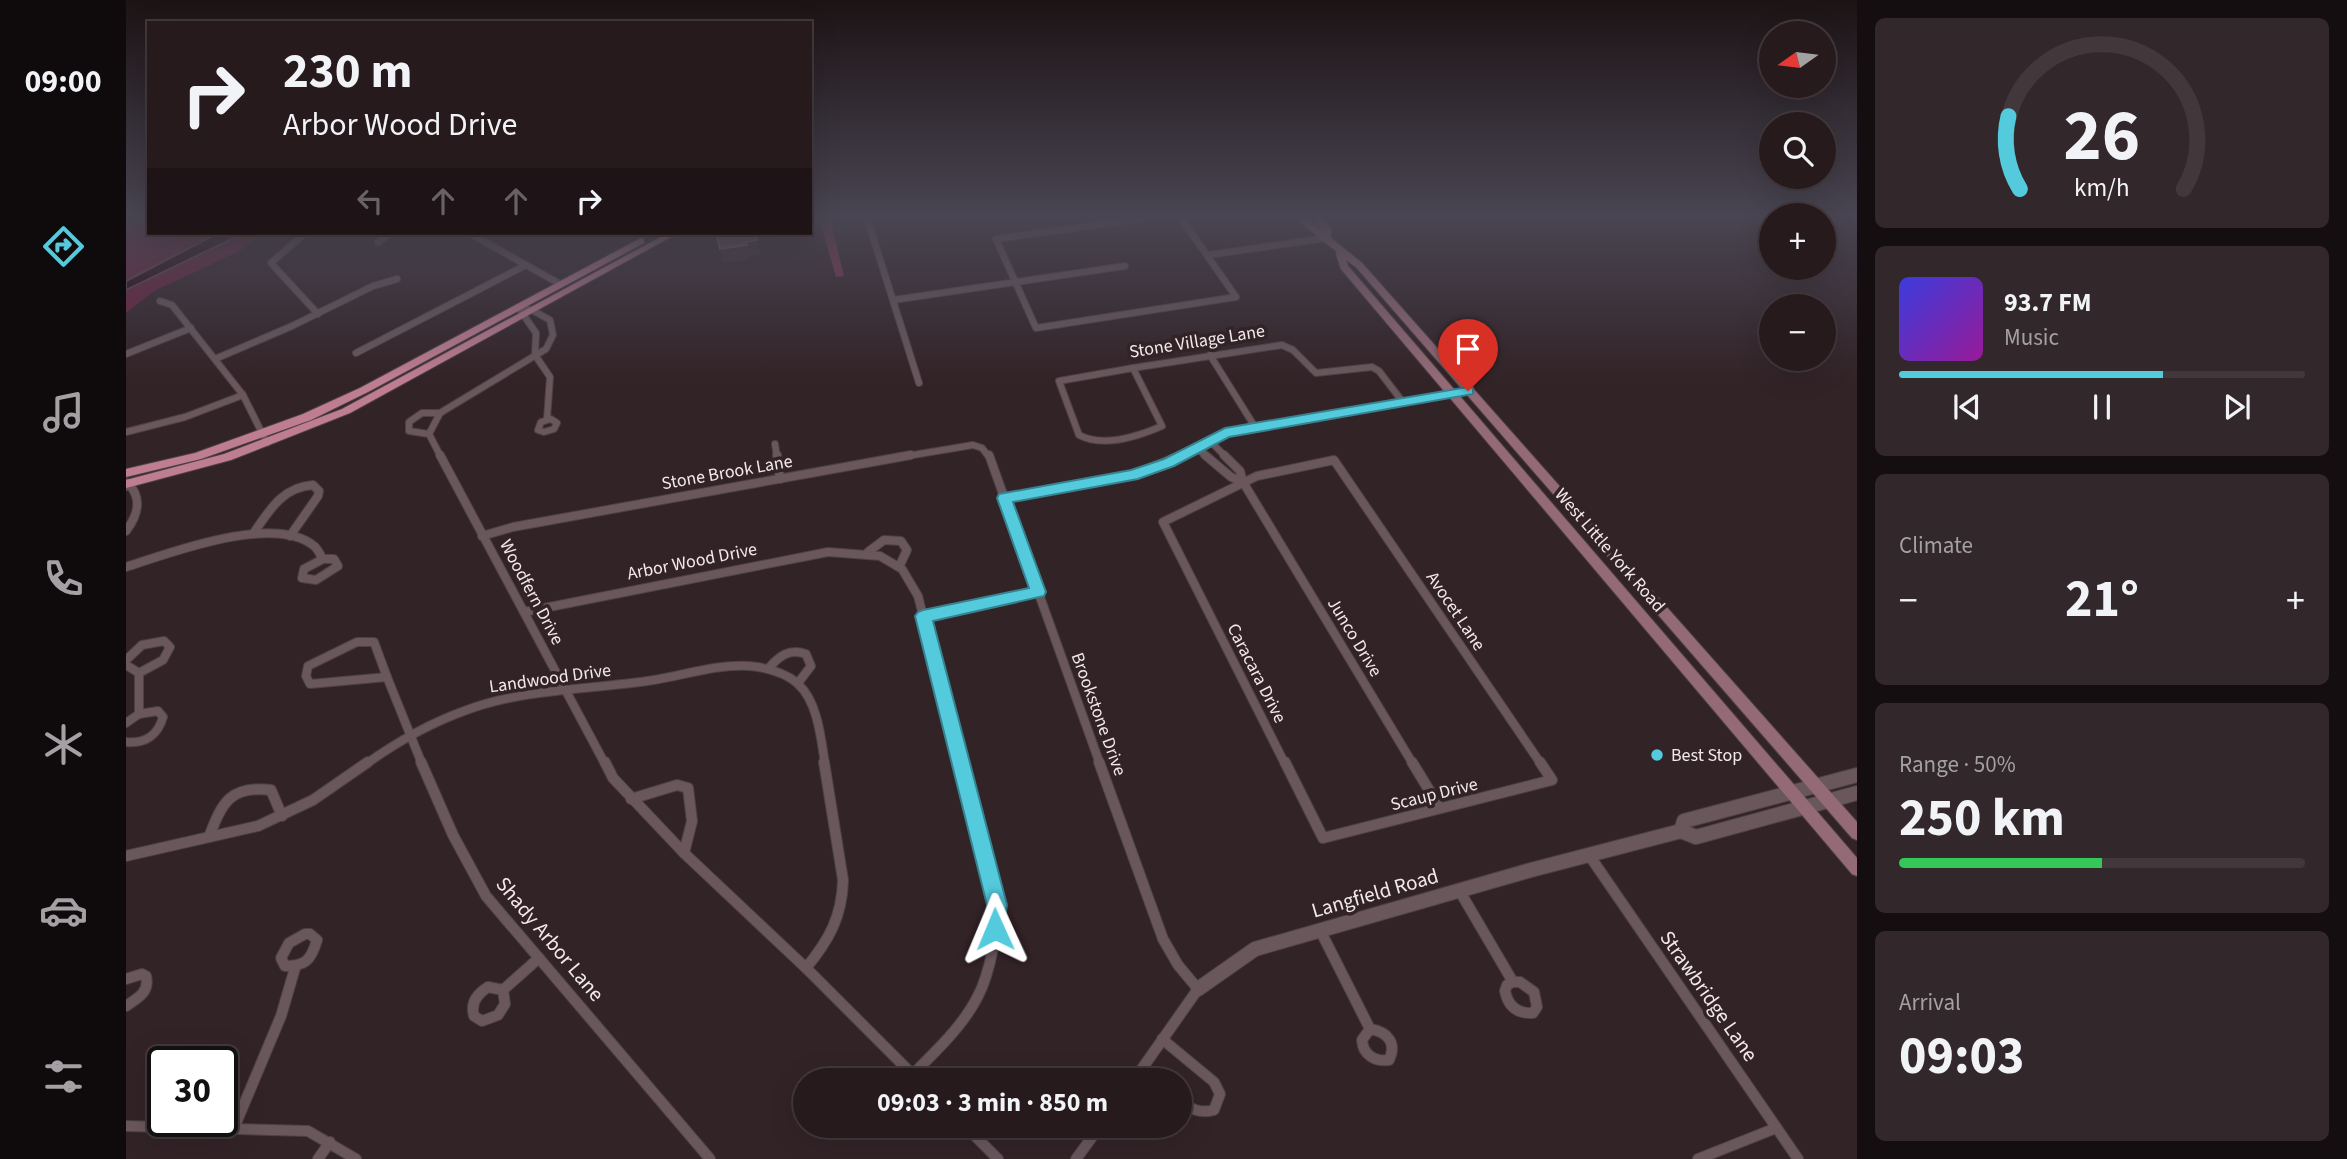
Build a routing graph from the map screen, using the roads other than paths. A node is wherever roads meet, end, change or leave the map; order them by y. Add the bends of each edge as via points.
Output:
1 (279, 272) edge
2 (512, 272) edge
3 (538, 272) edge
4 (588, 272) edge
5 (595, 272) edge
6 (884, 272) edge
7 (1010, 272) edge
8 (1083, 272) edge
9 (1219, 272) edge
10 (1347, 272) edge
11 (1365, 272) edge
12 (397, 279) dead end
13 (1014, 282) junction
14 (561, 285) junction
15 (893, 300) junction
16 (160, 301) dead end
17 (532, 310) junction
18 (520, 312) junction
19 (318, 314) junction
20 (191, 328) junction
21 (356, 353) dead end
22 (126, 354) edge
23 (535, 355) junction
24 (1210, 355) junction
25 (215, 359) junction
26 (1133, 368) junction
27 (919, 383) dead end
28 (1468, 391) junction
29 (1451, 394) junction
30 (243, 396) junction
31 (1402, 401) junction
32 (440, 412) junction
33 (547, 419) dead end
34 (1255, 428) junction
35 (126, 432) edge
36 (429, 434) junction
37 (265, 438) junction
38 (1209, 440) junction
39 (775, 444) dead end
40 (978, 446) joint
41 (1197, 448) junction
42 (780, 479) junction
43 (127, 480) edge
44 (1244, 482) junction
45 (1004, 498) junction
46 (1567, 503) junction
47 (1549, 508) junction
48 (126, 531) edge
49 (253, 534) junction
50 (290, 536) junction
51 (482, 536) junction
52 (868, 552) junction
53 (323, 559) dead end
54 (126, 567) edge
55 (900, 567) junction
56 (1038, 592) junction
57 (524, 612) junction
58 (923, 616) junction
59 (1677, 628) junction
60 (1656, 634) junction
61 (126, 663) edge
62 (768, 669) junction
63 (139, 673) junction
64 (388, 677) junction
65 (798, 683) junction
66 (564, 691) junction
67 (139, 714) junction
68 (126, 723) edge
69 (409, 734) junction
70 (126, 742) edge
71 (1857, 775) edge
72 (1552, 780) joint
73 (1816, 786) junction
74 (1791, 792) junction
75 (1857, 793) edge
76 (631, 799) junction
77 (1829, 801) junction
78 (1440, 808) junction
79 (1805, 808) junction
80 (282, 816) junction
81 (1682, 826) junction
82 (1857, 833) edge
83 (209, 837) junction
84 (1323, 838) joint
85 (684, 853) junction
86 (1589, 855) junction
87 (126, 856) edge
88 (1857, 869) edge
89 (1459, 890) junction
90 (1320, 930) junction
91 (539, 958) junction
92 (295, 968) dead end
93 (806, 968) junction
94 (126, 979) edge
95 (1513, 982) dead end
96 (1198, 989) junction
97 (503, 990) dead end
98 (126, 1006) edge
99 (1370, 1029) dead end
100 (1162, 1039) junction
101 (906, 1068) edge
102 (923, 1068) edge
103 (1143, 1068) edge
104 (1192, 1110) edge
105 (238, 1118) edge
106 (126, 1126) edge
107 (147, 1126) edge
108 (238, 1128) edge
109 (1776, 1128) junction
110 (977, 1138) edge
111 (1091, 1138) edge
112 (330, 1142) junction
113 (318, 1159) edge
114 (356, 1159) edge
115 (710, 1159) edge
116 (998, 1159) edge
117 (1076, 1159) edge
118 (1698, 1159) edge
119 (1798, 1159) edge

1 - 19 street
2 - 21 street
3 - 14 street
4 - 14 main road
5 - 17 main road
6 - 15 street
7 - 13 street
8 - 13 street
9 - 13 street via 1236,297 1036,328
10 - 29 main road, West Little York Road
11 - 28 main road, West Little York Road
12 - 19 street
13 - 15 street
14 - 18 main road
15 - 27 street
16 - 20 street via 172,306
17 - 18 main road
17 - 23 street, Woodfern Drive via 553,326 550,343
18 - 23 street via 537,335
18 - 37 main road via 346,411
19 - 25 street
20 - 22 street
20 - 25 street
23 - 32 street, Woodfern Drive
23 - 33 street via 551,378
24 - 26 street, Stone Village Lane
24 - 31 street, Stone Village Lane via 1285,344 1316,373 1372,367
24 - 34 street
25 - 30 street
26 - 26 street, Stone Village Lane via 1059,380 1079,435 1096,442 1161,426
28 - 29 street
28 - 46 main road, West Little York Road
29 - 31 street
29 - 47 main road, West Little York Road
30 - 35 street via 163,425
30 - 37 street
31 - 34 street
32 - 36 street
32 - 36 street, Woodfern Drive via 422,413 410,422 409,431
34 - 38 street
36 - 51 street, Woodfern Drive
37 - 43 main road via 196,467
38 - 41 street
38 - 44 street, Junco Drive via 1240,471
39 - 42 street
40 - 42 street, Stone Brook Lane
40 - 45 street, Brookstone Drive via 988,453
41 - 44 street, Junco Drive via 1231,477
41 - 45 street via 1133,475
42 - 51 street, Stone Brook Lane
43 - 48 street via 140,502
44 - 72 street, Avocet Lane via 1334,460
44 - 78 street, Junco Drive
44 - 84 street, Caracara Drive via 1163,522
45 - 56 street, Brookstone Drive
46 - 47 main road
46 - 59 main road, West Little York Road
47 - 60 main road, West Little York Road
49 - 50 street
49 - 50 street via 288,490 313,485 318,496
49 - 54 street via 191,546
50 - 53 street via 313,544
51 - 57 street, Woodfern Drive
52 - 55 street, Arbor Wood Drive
52 - 55 street, Arbor Wood Drive via 884,540 899,540 907,550
52 - 57 street, Arbor Wood Drive via 828,552
55 - 58 street, Arbor Wood Drive via 915,587
56 - 58 street
56 - 96 street, Brookstone Drive via 1163,939
57 - 66 street, Woodfern Drive
58 - 102 street, Arbor Wood Drive via 997,905 993,952 979,995
59 - 60 main road
59 - 73 main road, West Little York Road
60 - 74 main road, West Little York Road
61 - 63 street
61 - 63 street via 145,643 168,643 166,656
62 - 65 street, Landwood Drive
62 - 65 street via 781,654 798,650 806,654 811,666
62 - 66 street, Landwood Drive via 723,667
63 - 67 street
64 - 64 street, Shady Arbor Lane via 318,685 310,684 306,676 314,662 370,640
64 - 69 street, Shady Arbor Lane
65 - 93 street via 818,727 844,900 833,934
66 - 69 street, Landwood Drive via 483,704
66 - 76 street, Woodfern Drive via 613,778
67 - 68 street
67 - 70 street via 158,711 163,722 150,737
69 - 80 street, Landwood Drive
69 - 91 street, Shady Arbor Lane via 466,862 486,896
71 - 73 street, Langfield Road
72 - 78 street, Scaup Drive
73 - 74 street, Langfield Road
73 - 77 main road, West Little York Road
74 - 79 main road, West Little York Road
74 - 81 street, Langfield Road
75 - 77 street, Langfield Road
76 - 85 street, Woodfern Drive
76 - 85 street via 677,785 688,788 692,830
77 - 79 street, Langfield Road
77 - 82 main road, West Little York Road
78 - 84 street, Scaup Drive
79 - 81 street, Langfield Road via 1696,837
79 - 88 main road, West Little York Road
80 - 83 street, Landwood Drive
80 - 83 street via 271,790 238,793 221,805
81 - 86 street, Langfield Road
83 - 87 street, Landwood Drive
85 - 93 street, Woodfern Drive
86 - 89 street, Langfield Road
86 - 109 street, Strawbridge Lane
89 - 90 street, Langfield Road
89 - 95 street
90 - 96 street, Langfield Road via 1255,949
90 - 99 street
91 - 97 street
91 - 115 street, Shady Arbor Lane
92 - 105 street via 281,1016
93 - 101 street, Woodfern Drive
94 - 98 street via 142,974 148,979 143,995
96 - 100 street, Langfield Road
100 - 103 street, Langfield Road
100 - 104 street via 1214,1082 1220,1094 1214,1110
106 - 107 street
108 - 112 street via 308,1131
109 - 118 street
109 - 119 street, Strawbridge Lane
110 - 116 street
111 - 117 street
112 - 113 street
112 - 114 street

